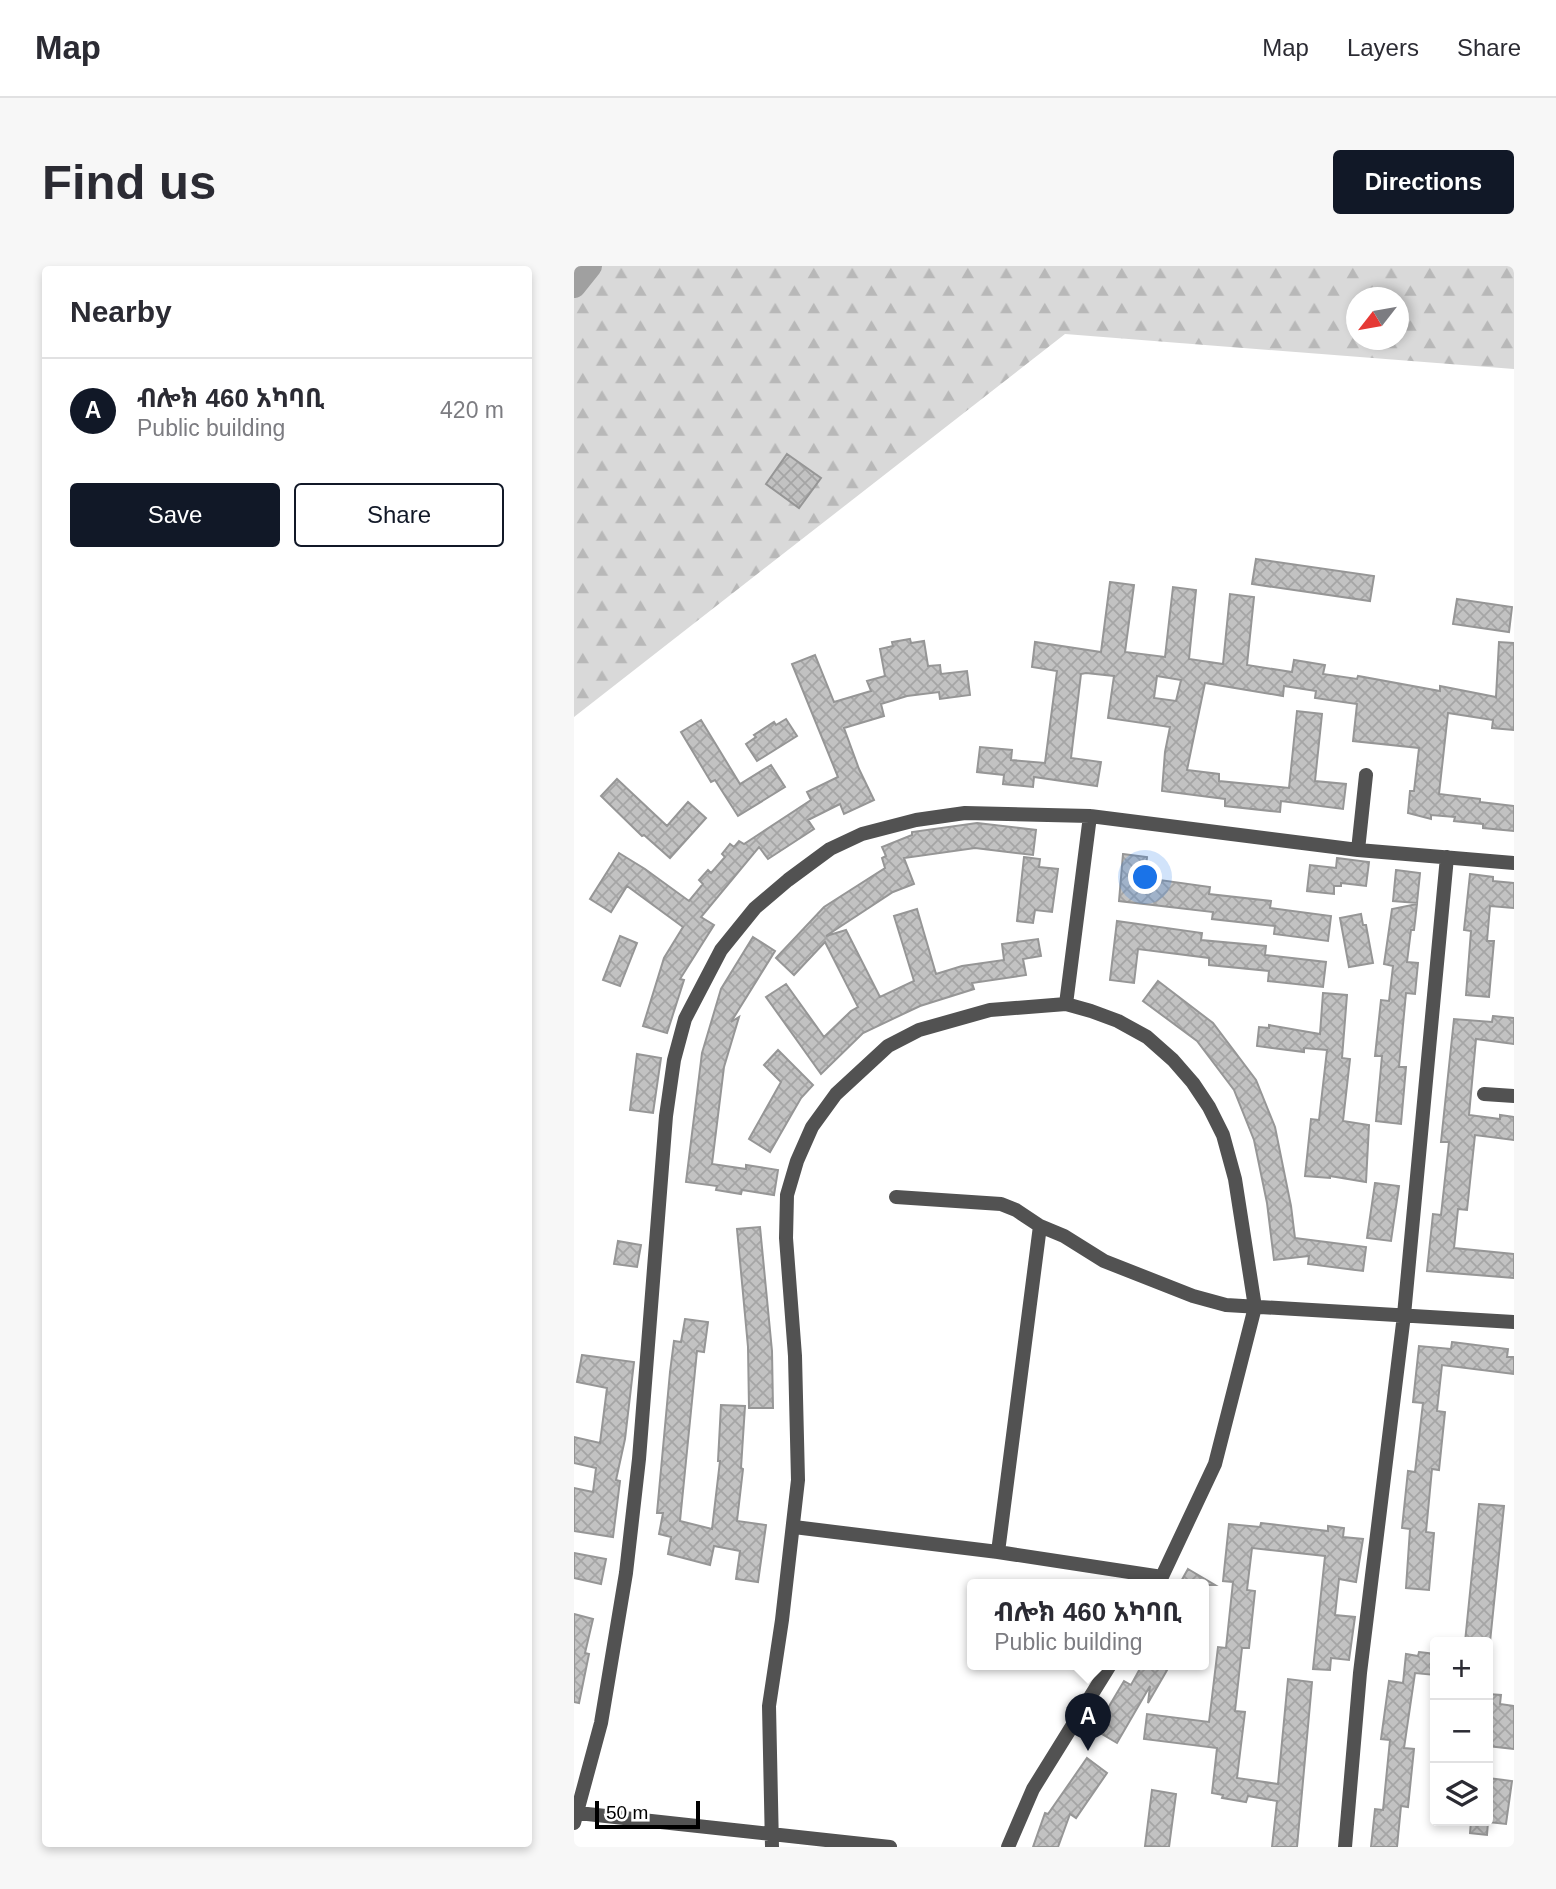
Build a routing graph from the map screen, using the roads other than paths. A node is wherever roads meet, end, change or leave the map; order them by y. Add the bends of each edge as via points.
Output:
1 (1366, 775) dead end
2 (1090, 816) junction
3 (1358, 850) junction
4 (1447, 857) junction
5 (1514, 863) edge
6 (1066, 1004) junction
7 (1484, 1094) dead end
8 (1514, 1097) edge
9 (897, 1197) dead end
10 (1040, 1226) junction
11 (1255, 1307) junction
12 (1404, 1315) junction
13 (1514, 1322) edge
14 (794, 1527) junction
15 (998, 1552) junction
16 (1149, 1579) edge
17 (1161, 1579) edge
18 (1107, 1670) edge
19 (576, 1818) edge
20 (772, 1841) edge
21 (890, 1847) edge
22 (1008, 1847) edge
23 (1345, 1847) edge

1 - 3 street
2 - 3 street
2 - 6 street
2 - 19 street via 965,814 862,834 830,849 755,908 708,974 685,1019 666,1116 626,1573 601,1723
3 - 4 street
4 - 5 street
4 - 12 street
6 - 11 street via 1118,1021 1147,1037 1174,1060 1209,1107 1223,1135 1235,1179
6 - 14 street via 990,1010 919,1030 888,1046 862,1069 812,1127 787,1195 798,1480
7 - 8 street
9 - 10 street via 1001,1204
10 - 11 street via 1104,1261 1193,1296
10 - 15 street
11 - 12 street
11 - 17 street via 1215,1464
12 - 13 street
12 - 23 street via 1360,1673
14 - 15 street
14 - 20 street via 769,1706
15 - 16 street
18 - 22 street via 1033,1788
19 - 20 street
20 - 21 street

